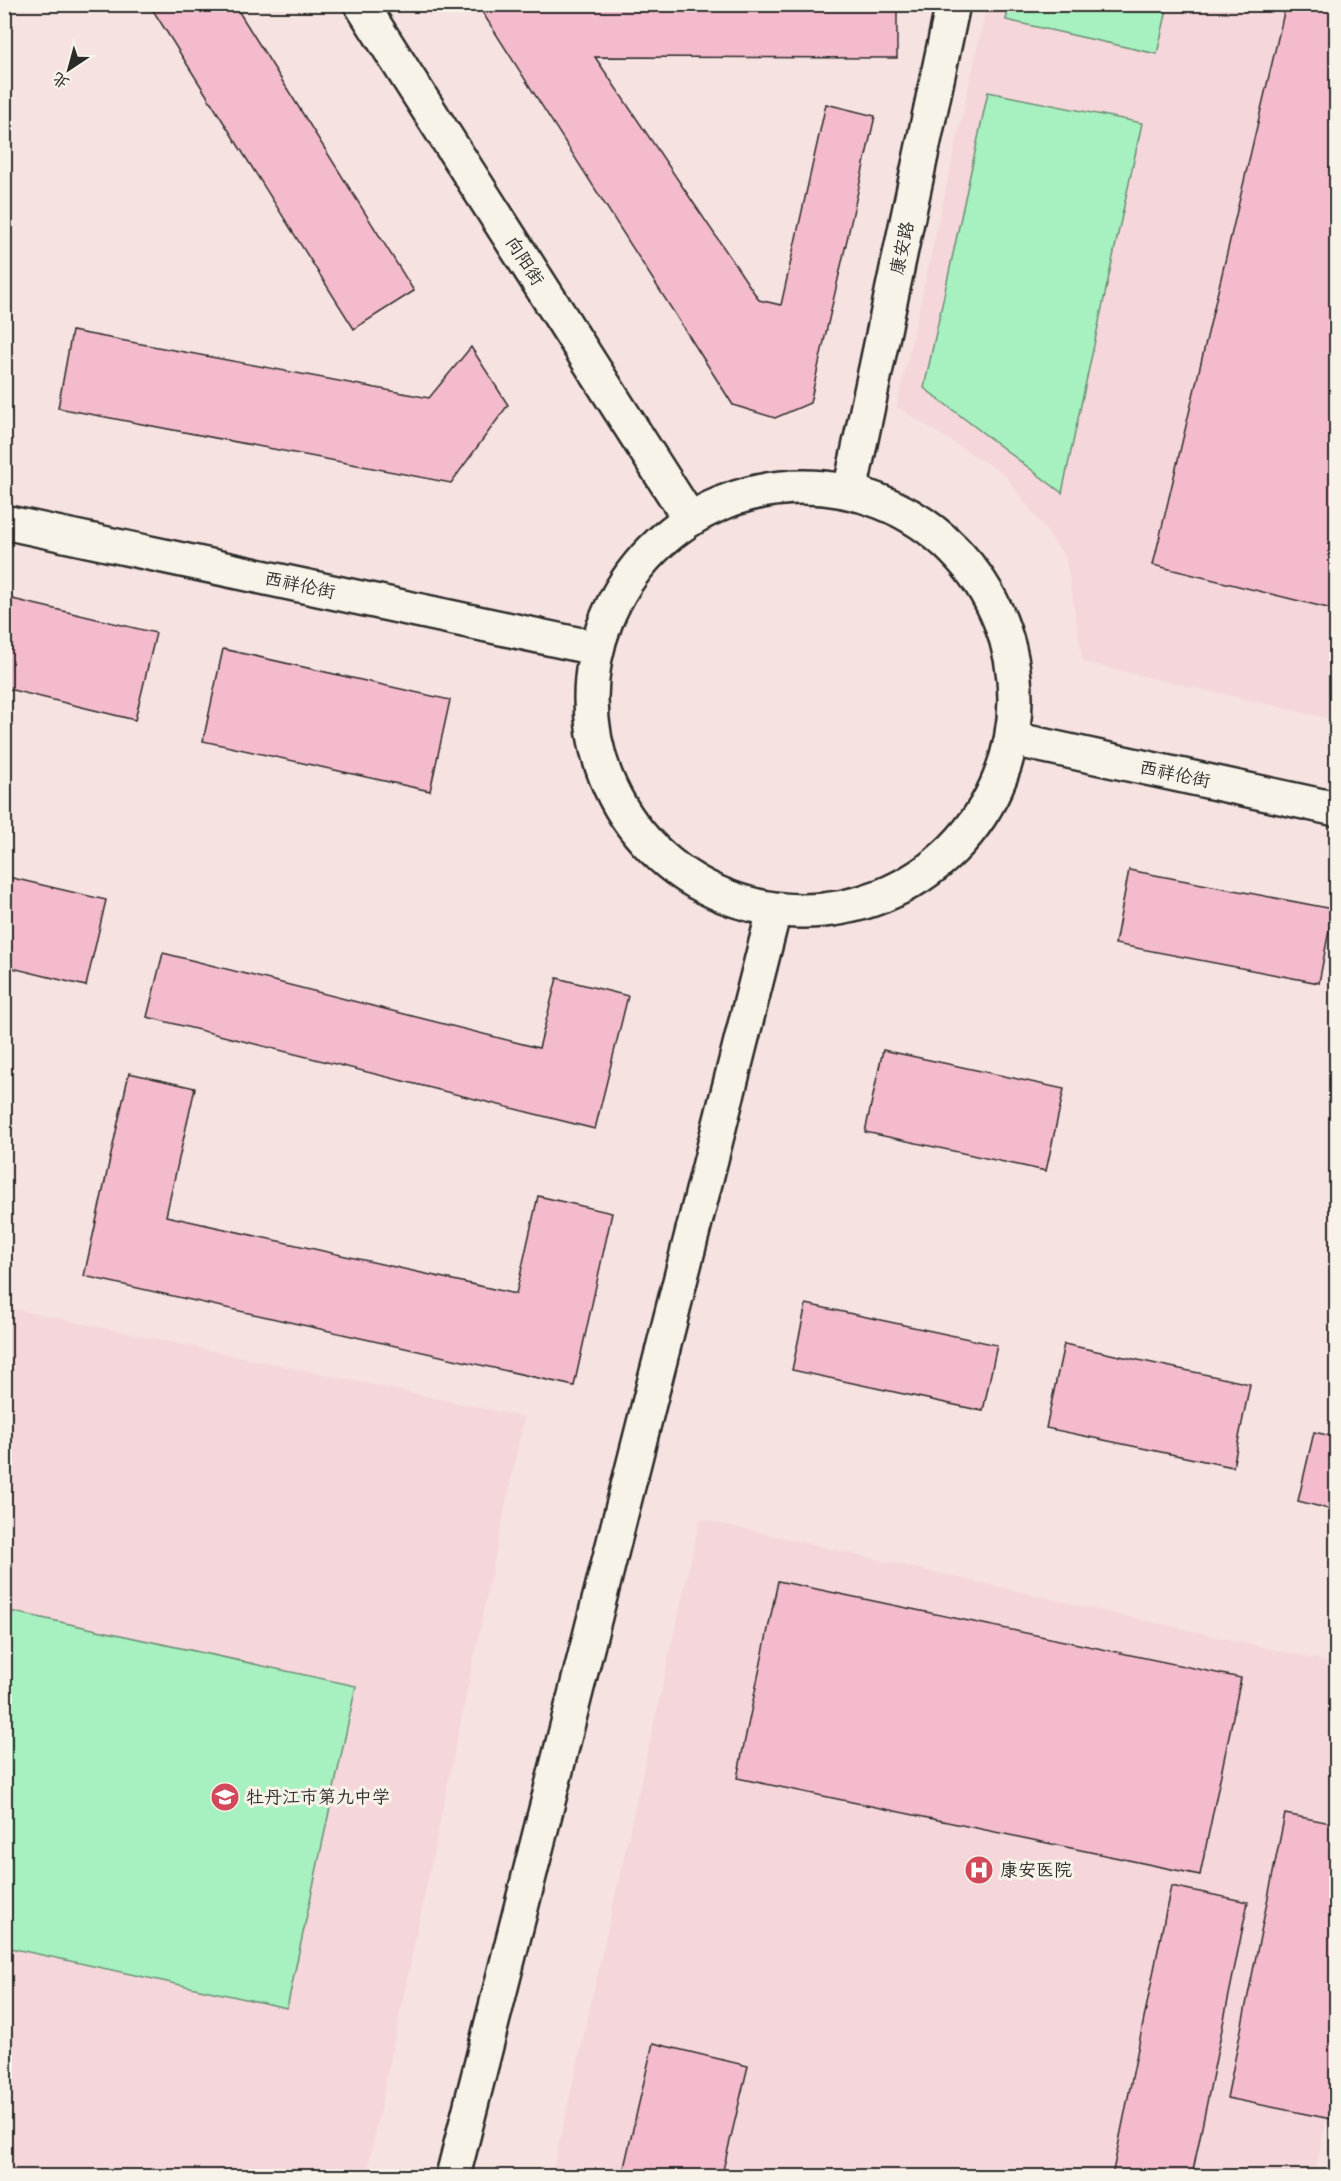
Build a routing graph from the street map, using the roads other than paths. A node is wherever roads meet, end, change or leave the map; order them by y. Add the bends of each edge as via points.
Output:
1 (361, 4) edge
2 (953, 4) edge
3 (850, 491) junction
4 (689, 518) junction
5 (4, 522) edge
6 (595, 648) junction
7 (1013, 739) junction
8 (1336, 809) edge
9 (774, 911) junction
10 (453, 2176) edge

1 - 4 street, 向阳街
2 - 3 street, 康安路
3 - 4 street via 795,486 740,495
3 - 7 street via 911,516 961,556 997,611 1015,674
4 - 6 street via 647,553 615,597
5 - 6 street, 西祥伦街
6 - 9 street via 590,719 609,787 629,817 649,846 706,889
7 - 8 street, 西祥伦街
7 - 9 street via 992,800 953,852 900,890 849,907
9 - 10 street

